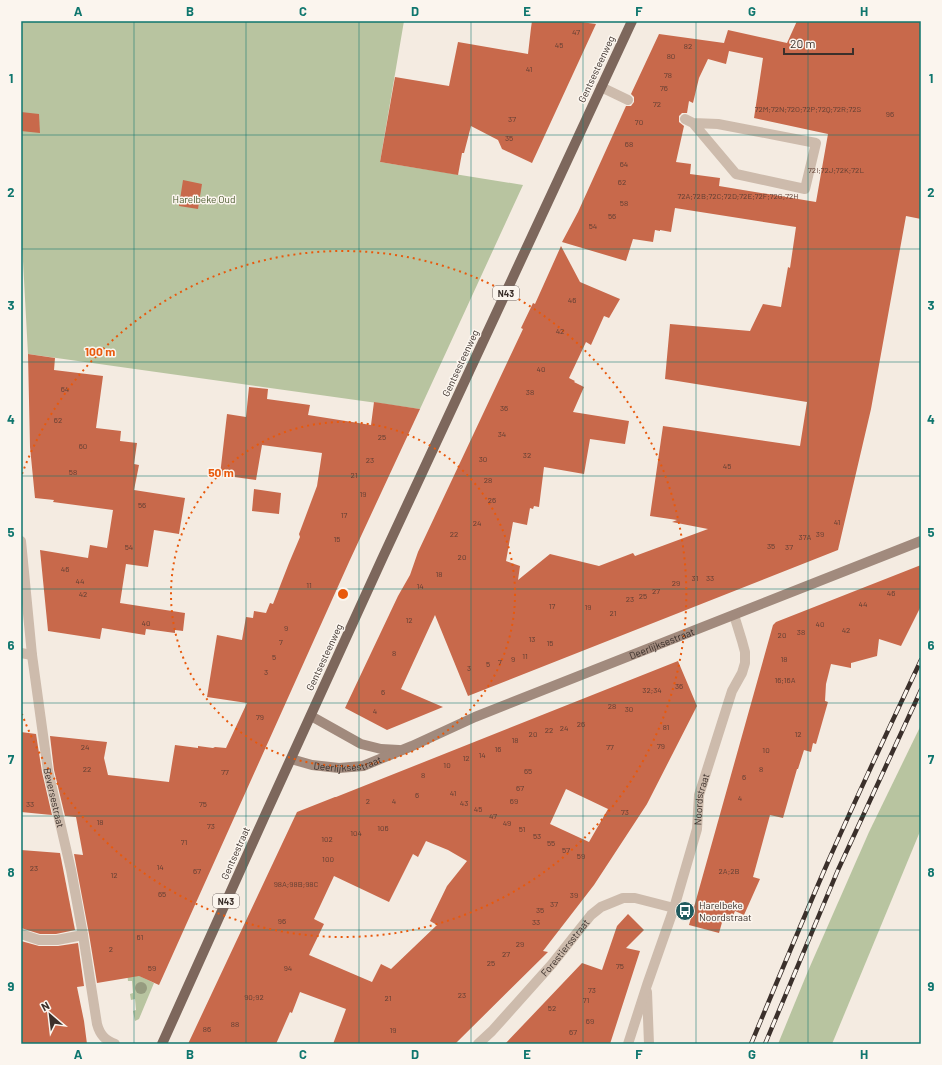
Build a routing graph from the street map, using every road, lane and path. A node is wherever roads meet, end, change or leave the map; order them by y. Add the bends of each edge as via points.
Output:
1 (632, 21) edge
2 (601, 87) junction
3 (628, 100) dead end
4 (689, 121) joint
5 (21, 540) edge
6 (921, 541) edge
7 (734, 615) junction
8 (21, 654) edge
9 (32, 655) junction
10 (310, 716) junction
11 (403, 750) junction
12 (291, 759) junction
13 (674, 908) junction
14 (21, 934) edge
15 (83, 935) junction
16 (647, 985) junction
17 (115, 1044) edge
18 (162, 1044) edge
19 (478, 1044) edge
20 (628, 1044) edge
21 (649, 1044) edge

1 - 2 main road, Gentsesteenweg / N43
2 - 3 street
2 - 10 main road, Gentsesteenweg / N43
4 - 4 street via 736,174 805,188 816,143
5 - 9 street, Beversestraat
6 - 7 main road, Deerlijksestraat
7 - 11 main road, Deerlijksestraat via 475,717
7 - 13 street, Noordstraat via 745,652 745,663 732,691 699,795 697,829
8 - 9 street
9 - 15 street, Beversestraat via 48,771
10 - 11 main road, Deerlijksestraat via 361,744 381,749
10 - 12 main road, Gentsestraat / N43
11 - 12 main road, Deerlijksestraat via 363,766 339,768 312,766
12 - 18 main road, Gentsestraat / N43
13 - 16 street, Noordstraat
13 - 19 street, Forestiersstraat via 635,898 623,898 600,908 591,915 492,1032
14 - 15 street via 39,940 57,940
15 - 17 street, Beversestraat via 98,1030 104,1038
16 - 20 street, Noordstraat
16 - 21 street, Noordstraat

